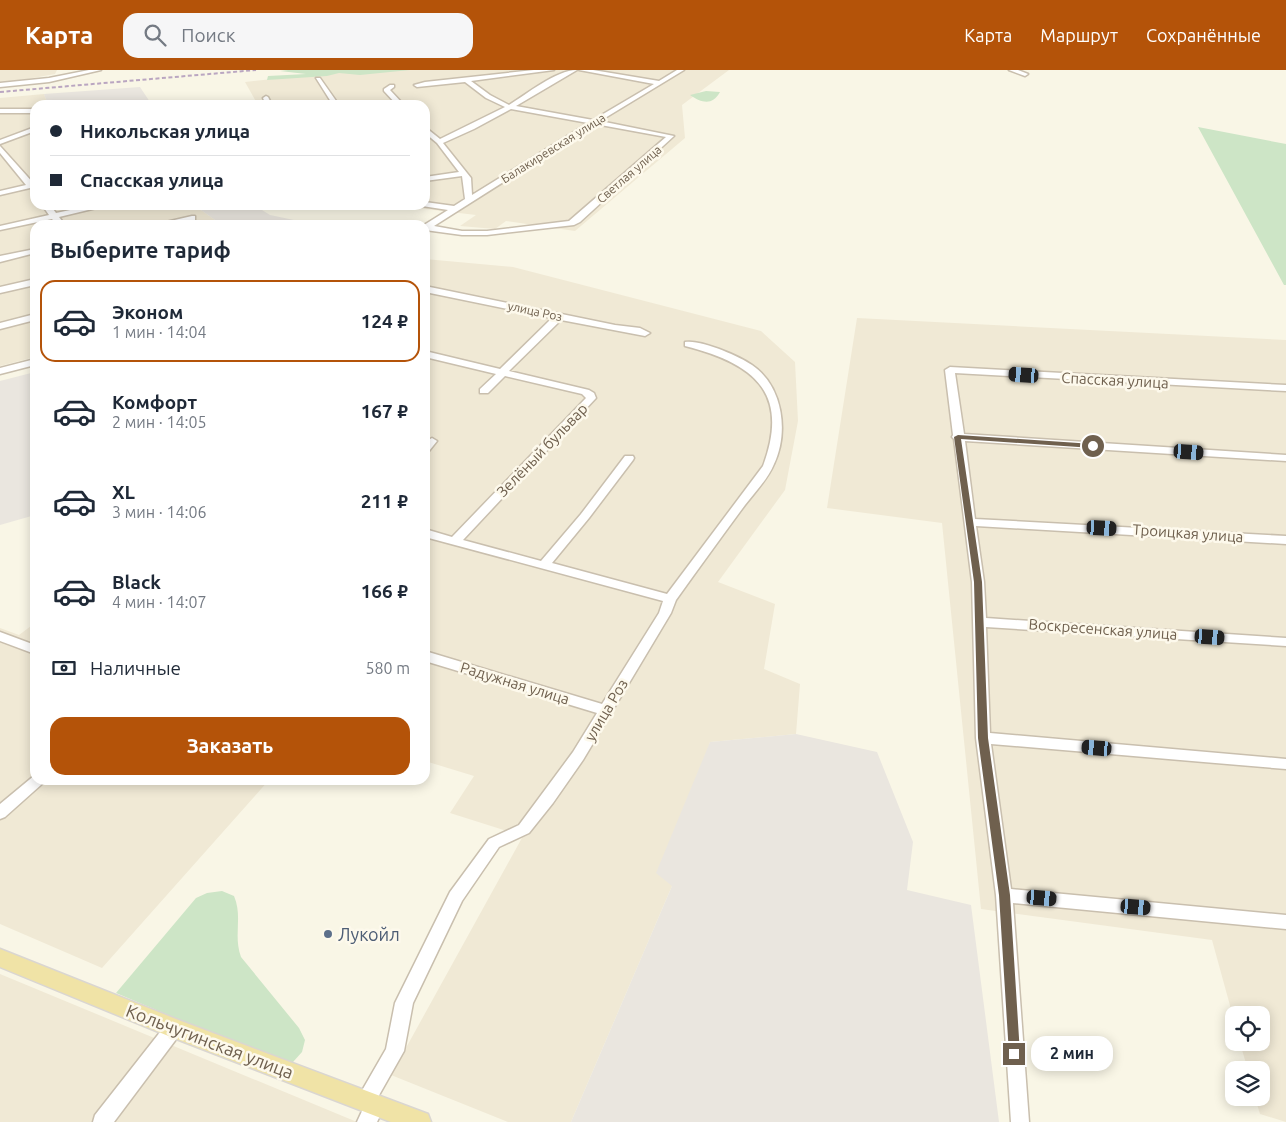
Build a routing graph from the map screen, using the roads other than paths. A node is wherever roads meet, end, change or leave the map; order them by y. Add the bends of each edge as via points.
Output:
1 (98, 70) edge
2 (550, 70) edge
3 (574, 70) edge
4 (582, 70) edge
5 (681, 70) edge
6 (1012, 70) edge
7 (1025, 74) dead end
8 (318, 79) dead end
9 (468, 82) junction
10 (660, 82) junction
11 (0, 85) edge
12 (417, 85) dead end
13 (392, 86) dead end
14 (333, 100) edge
15 (396, 100) edge
16 (510, 108) junction
17 (0, 111) edge
18 (30, 111) edge
19 (593, 122) junction
20 (30, 131) edge
21 (430, 134) edge
22 (0, 142) edge
23 (439, 142) junction
24 (0, 148) edge
25 (464, 173) junction
26 (430, 178) edge
27 (30, 182) edge
28 (30, 188) edge
29 (0, 193) edge
30 (469, 201) junction
31 (430, 205) edge
32 (49, 210) edge
33 (81, 210) edge
34 (456, 210) junction
35 (53, 216) junction
36 (192, 218) dead end
37 (35, 220) edge
38 (57, 220) edge
39 (182, 220) edge
40 (30, 221) edge
41 (430, 225) edge
42 (0, 228) edge
43 (430, 228) edge
44 (30, 252) edge
45 (0, 259) edge
46 (30, 283) edge
47 (0, 290) edge
48 (430, 290) edge
49 (559, 316) junction
50 (30, 318) edge
51 (0, 326) edge
52 (645, 333) dead end
53 (688, 344) dead end
54 (430, 355) edge
55 (30, 363) edge
56 (0, 371) edge
57 (504, 373) junction
58 (1286, 388) edge
59 (484, 391) dead end
60 (958, 437) junction
61 (628, 458) dead end
62 (1286, 458) edge
63 (969, 522) junction
64 (430, 534) edge
65 (1286, 540) edge
66 (455, 541) junction
67 (544, 565) junction
68 (670, 599) junction
69 (979, 622) junction
70 (0, 636) edge
71 (1286, 642) edge
72 (30, 648) edge
73 (430, 658) edge
74 (605, 710) junction
75 (983, 738) junction
76 (1286, 764) edge
77 (31, 785) edge
78 (0, 812) edge
79 (1004, 895) junction
80 (1286, 922) edge
81 (0, 958) edge
82 (174, 1028) junction
83 (369, 1109) edge
84 (102, 1122) edge
85 (420, 1122) edge
86 (1020, 1122) edge

1 - 11 street
2 - 9 street via 477,78
3 - 16 street via 542,86
4 - 10 street
5 - 10 street, Балакиревская улица
6 - 7 street
8 - 14 street
9 - 12 street via 457,80
9 - 16 street, Светлая улица via 486,97
10 - 19 street, Балакиревская улица
13 - 15 street via 386,90
16 - 19 street, Светлая улица
16 - 23 street
17 - 18 street
19 - 30 street, Балакиревская улица
19 - 43 street, Светлая улица via 672,136 571,223 487,233
20 - 22 street
21 - 23 street
23 - 25 street
24 - 27 street
25 - 26 street
25 - 30 street
28 - 29 street
30 - 34 street, Балакиревская улица
31 - 34 street
32 - 35 street
33 - 35 street
34 - 41 street, Балакиревская улица
35 - 37 street
35 - 38 street
36 - 39 street
40 - 42 street
44 - 45 street
46 - 47 street
48 - 49 street, улица Роз
49 - 52 street, улица Роз
49 - 57 street
50 - 51 street
53 - 68 street, улица Роз via 734,358 755,371 766,382 772,396 778,433 768,466
54 - 57 street, Зелёный бульвар
55 - 56 street
57 - 59 street
57 - 66 street, Зелёный бульвар via 585,392 591,398
58 - 60 street, Спасская улица via 950,370
60 - 62 street
60 - 63 street, Спасская улица
61 - 67 street
63 - 65 street, Троицкая улица
63 - 69 street, Спасская улица via 978,582
64 - 66 street
66 - 67 street
67 - 68 street
68 - 74 street, улица Роз via 665,613
69 - 71 street, Воскресенская улица
69 - 75 street, Спасская улица
70 - 72 street
73 - 74 street, Радужная улица
74 - 83 street, улица Роз via 548,799 524,829 494,843 456,897 404,1003 395,1051
75 - 76 street
75 - 79 street, Спасская улица
77 - 78 street
79 - 80 street
79 - 86 street, Спасская улица
81 - 82 main road, Кольчугинская улица
82 - 83 main road, Кольчугинская улица
82 - 84 street
83 - 85 main road, Кольчугинская улица

